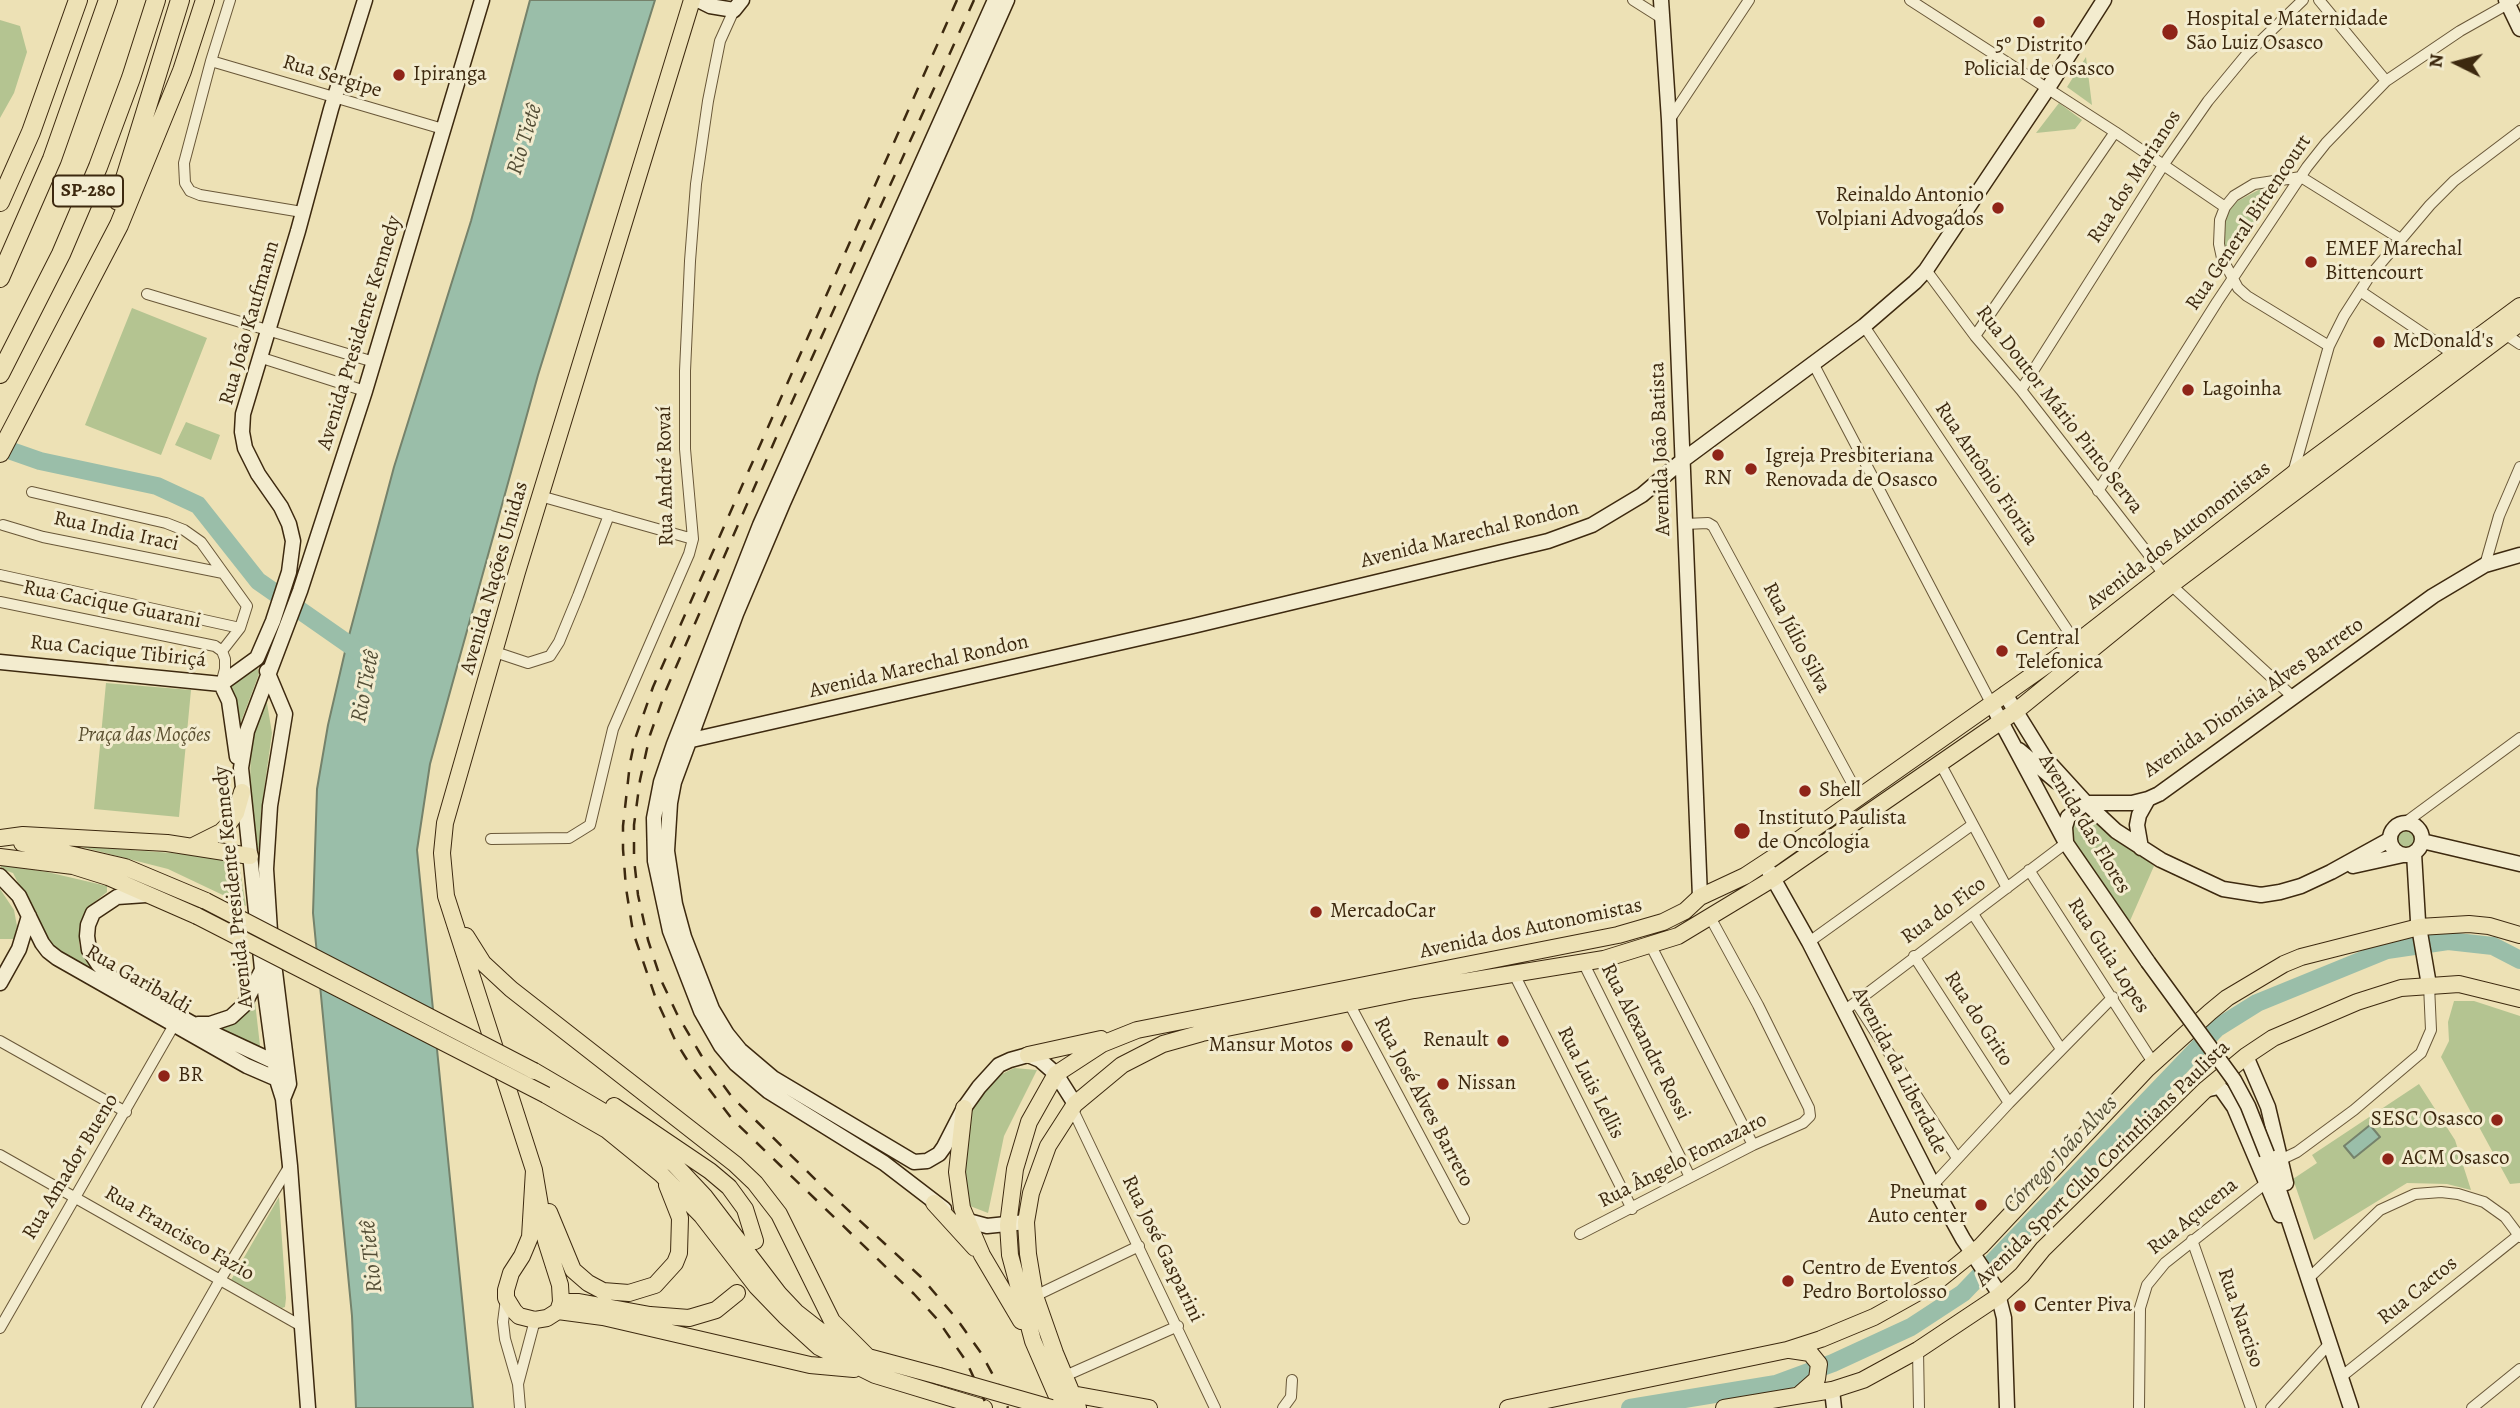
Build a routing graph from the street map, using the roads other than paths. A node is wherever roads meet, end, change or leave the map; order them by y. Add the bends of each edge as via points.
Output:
1 (78, 0) edge
2 (108, 0) edge
3 (156, 0) edge
4 (180, 0) edge
5 (205, 0) edge
6 (230, 0) edge
7 (365, 0) edge
8 (482, 0) edge
9 (692, 0) edge
10 (698, 0) edge
11 (995, 0) edge
12 (1006, 0) edge
13 (1633, 0) edge
14 (1661, 0) edge
15 (1749, 0) edge
16 (1910, 0) edge
17 (2104, 0) edge
18 (2303, 0) edge
19 (2319, 0) edge
20 (2510, 1) edge
21 (738, 5) edge
22 (1663, 19) junction
23 (2520, 29) edge
24 (211, 61) junction
25 (2386, 81) junction
26 (2048, 88) junction
27 (336, 99) junction
28 (1669, 120) junction
29 (443, 129) junction
30 (2520, 131) edge
31 (2115, 132) junction
32 (2164, 164) junction
33 (2301, 177) junction
34 (0, 202) edge
35 (2225, 206) junction
36 (302, 212) junction
37 (118, 225) junction
38 (2399, 239) junction
39 (1926, 270) junction
40 (0, 278) edge
41 (2233, 280) junction
42 (2360, 291) junction
43 (147, 294) dead end
44 (2520, 306) edge
45 (2520, 323) edge
46 (1864, 326) junction
47 (270, 331) junction
48 (2505, 334) junction
49 (1975, 335) junction
50 (2520, 344) edge
51 (2329, 346) junction
52 (2455, 355) junction
53 (262, 358) junction
54 (374, 362) junction
55 (1814, 365) junction
56 (0, 374) edge
57 (2021, 390) junction
58 (365, 391) junction
59 (0, 453) edge
60 (1683, 460) junction
61 (2520, 467) edge
62 (2293, 474) junction
63 (2098, 491) junction
64 (32, 492) dead end
65 (540, 496) junction
66 (609, 515) junction
67 (1684, 524) junction
68 (3, 525) dead end
69 (693, 539) junction
70 (2518, 559) edge
71 (2485, 565) junction
72 (223, 573) junction
73 (0, 575) edge
74 (2167, 579) junction
75 (0, 602) edge
76 (240, 628) junction
77 (2076, 643) junction
78 (261, 650) junction
79 (222, 651) junction
80 (495, 652) junction
81 (0, 662) edge
82 (268, 674) junction
83 (222, 684) junction
84 (2005, 694) junction
85 (2293, 697) junction
86 (1991, 703) junction
87 (2016, 711) junction
88 (2000, 720) junction
89 (2520, 738) edge
90 (681, 743) junction
91 (2012, 744) junction
92 (1940, 762) junction
93 (241, 768) junction
94 (242, 792) junction
95 (1859, 796) junction
96 (2148, 799) junction
97 (2086, 803) junction
98 (2406, 822) junction
99 (1972, 825) junction
100 (0, 839) edge
101 (491, 839) dead end
102 (2389, 840) junction
103 (2066, 843) junction
104 (193, 846) junction
105 (2141, 848) junction
106 (2413, 850) junction
107 (250, 856) junction
108 (0, 857) edge
109 (2520, 864) edge
110 (265, 869) junction
111 (2029, 870) junction
112 (1769, 871) junction
113 (2331, 872) junction
114 (0, 876) edge
115 (2007, 888) junction
116 (151, 895) junction
117 (446, 896) junction
118 (1700, 897) junction
119 (1973, 915) junction
120 (29, 916) junction
121 (1710, 917) junction
122 (2420, 933) junction
123 (2520, 934) edge
124 (1678, 936) junction
125 (1809, 942) junction
126 (1651, 946) junction
127 (19, 948) junction
128 (48, 951) junction
129 (1914, 956) junction
130 (1583, 962) junction
131 (262, 969) junction
132 (1514, 974) junction
133 (2428, 977) junction
134 (0, 983) edge
135 (511, 989) junction
136 (2113, 997) junction
137 (2520, 999) edge
138 (1349, 1003) junction
139 (480, 1004) junction
140 (1850, 1007) junction
141 (193, 1024) junction
142 (174, 1025) junction
143 (1120, 1035) junction
144 (0, 1041) edge
145 (2061, 1049) junction
146 (1028, 1055) junction
147 (2246, 1056) junction
148 (2154, 1064) junction
149 (281, 1065) junction
150 (1056, 1074) junction
151 (283, 1082) junction
152 (549, 1087) junction
153 (2205, 1090) junction
154 (2009, 1103) junction
155 (1074, 1106) junction
156 (2234, 1107) junction
157 (2268, 1107) junction
158 (964, 1108) junction
159 (126, 1112) junction
160 (1753, 1145) junction
161 (0, 1155) edge
162 (2274, 1157) junction
163 (1957, 1158) junction
164 (290, 1166) junction
165 (534, 1170) junction
166 (661, 1174) junction
167 (1690, 1177) junction
168 (2266, 1183) junction
169 (1933, 1185) junction
170 (75, 1195) junction
171 (934, 1203) junction
172 (1632, 1209) junction
173 (1464, 1219) dead end
174 (967, 1222) junction
175 (1027, 1222) junction
176 (1009, 1225) junction
177 (2292, 1225) junction
178 (1580, 1234) dead end
179 (2519, 1236) edge
180 (2193, 1240) junction
181 (755, 1241) dead end
182 (1139, 1246) junction
183 (548, 1249) junction
184 (982, 1255) junction
185 (522, 1256) junction
186 (566, 1256) junction
187 (1977, 1260) junction
188 (2309, 1278) junction
189 (220, 1280) junction
190 (737, 1293) dead end
191 (1998, 1293) junction
192 (1035, 1296) junction
193 (506, 1298) junction
194 (559, 1307) junction
195 (535, 1320) junction
196 (303, 1326) junction
197 (1178, 1326) junction
198 (0, 1328) edge
199 (1033, 1341) junction
200 (2330, 1343) junction
201 (1918, 1350) junction
202 (1793, 1351) junction
203 (863, 1363) junction
204 (2520, 1369) edge
205 (1065, 1376) junction
206 (2341, 1377) junction
207 (1292, 1380) dead end
208 (518, 1384) junction
209 (1832, 1390) junction
210 (1803, 1392) junction
211 (1075, 1401) edge
212 (147, 1408) edge
213 (308, 1408) edge
214 (520, 1408) edge
215 (984, 1408) edge
216 (1051, 1408) edge
217 (1062, 1408) edge
218 (1149, 1408) edge
219 (1215, 1408) edge
220 (1283, 1408) edge
221 (1508, 1408) edge
222 (1724, 1408) edge
223 (1834, 1408) edge
224 (1919, 1408) edge
225 (2007, 1408) edge
226 (2138, 1408) edge
227 (2251, 1408) edge
228 (2271, 1408) edge
229 (2351, 1408) edge
230 (2472, 1408) edge

1 - 34 highway via 31,132
2 - 40 highway, SP-280 via 52,159
3 - 56 highway, SP-280 via 98,167 61,254
4 - 37 highway via 118,201
5 - 37 highway via 182,71
6 - 24 street
7 - 27 main road, Rua João Kaufmann
8 - 29 main road, Avenida Presidente Kennedy
9 - 65 main road, Avenida Nações Unidas
10 - 21 main road, Rua André Rovaí via 710,6
11 - 90 main road via 771,500 725,610
12 - 90 main road
13 - 22 street
14 - 22 main road, Avenida João Batista
15 - 28 street
16 - 26 street
17 - 26 main road, Avenida Marechal Rondon
18 - 32 street, Rua dos Marianos via 2246,55
19 - 25 street
20 - 23 main road
20 - 25 street, Rua General Bittencourt
21 - 69 street, Rua André Rovaí via 720,41 696,184 685,337 685,449
22 - 28 main road, Avenida João Batista
24 - 27 street, Rua Sergipe
24 - 36 street via 183,172 185,183 200,195
25 - 33 street, Rua General Bittencourt via 2326,143
26 - 31 street
26 - 39 main road, Avenida Marechal Rondon
27 - 29 street, Rua Sergipe
27 - 36 main road, Rua João Kaufmann
28 - 60 main road, Avenida João Batista
29 - 54 main road, Avenida Presidente Kennedy
30 - 38 street via 2454,181
31 - 32 street
31 - 49 street
32 - 35 street
32 - 57 street, Rua dos Marianos
33 - 35 street via 2254,184
33 - 38 street
33 - 41 street, Rua General Bittencourt
35 - 41 street via 2219,244
36 - 47 main road, Rua João Kaufmann
37 - 59 highway
38 - 42 street
39 - 46 main road, Avenida Marechal Rondon
39 - 49 street, Rua Doutor Mário Pinto Serva
41 - 51 street via 2248,296
41 - 63 street, Rua General Bittencourt
42 - 51 street
42 - 52 street
43 - 47 street
44 - 52 main road, Avenida dos Autonomistas
45 - 48 main road, Avenida dos Autonomistas
46 - 55 main road, Avenida Marechal Rondon
46 - 77 street, Rua Antônio Fiorita
47 - 53 main road, Rua João Kaufmann
47 - 54 street
48 - 50 street
48 - 74 main road, Avenida dos Autonomistas
49 - 57 street, Rua Doutor Mário Pinto Serva
51 - 62 street
52 - 62 main road, Avenida dos Autonomistas
53 - 58 street
53 - 78 main road, Rua João Kaufmann via 243,414 242,432 251,461 289,523 293,549
54 - 58 main road, Avenida Presidente Kennedy
55 - 60 main road, Avenida Marechal Rondon
55 - 86 street
57 - 63 street, Rua Doutor Mário Pinto Serva
58 - 82 main road, Avenida Presidente Kennedy
60 - 67 main road, Avenida João Batista
60 - 90 main road, Avenida Marechal Rondon via 1615,513 1548,541
61 - 71 street
62 - 74 main road, Avenida dos Autonomistas
63 - 74 street, Rua Doutor Mário Pinto Serva
64 - 72 street via 184,530 201,542
65 - 66 street
65 - 80 main road, Avenida Nações Unidas
66 - 69 street
66 - 80 street via 550,656 528,663
67 - 95 street, Rua Júlio Silva via 1713,526
67 - 118 main road, Avenida João Batista
68 - 72 street, Rua India Iraci
69 - 101 street, Rua André Rovaí via 682,575 613,729 590,825 569,838
70 - 71 main road, Avenida Dionísia Alves Barreto
71 - 85 main road, Avenida Dionísia Alves Barreto via 2433,596
72 - 76 street via 247,606
73 - 76 street, Rua Cacique Guarani
74 - 77 main road, Avenida dos Autonomistas
74 - 85 street, Rua Doutor Mário Pinto Serva
74 - 87 main road, Avenida dos Autonomistas
75 - 79 street, Rua Cacique Guarani via 204,642
76 - 79 street
77 - 84 main road, Avenida dos Autonomistas
78 - 82 main road, Avenida Presidente Kennedy
78 - 83 main road, Rua Cacique Tibiriçá via 248,666
79 - 83 street, Rua Cacique Guarani
80 - 117 main road, Avenida Nações Unidas via 445,823
81 - 83 main road, Rua Cacique Tibiriçá
82 - 93 main road, Avenida Presidente Kennedy via 247,731
82 - 110 main road, Avenida Presidente Kennedy via 285,714
83 - 93 main road
84 - 86 main road, Avenida dos Autonomistas
84 - 87 main road
85 - 96 main road, Avenida Dionísia Alves Barreto
86 - 88 main road, Avenida das Flores
86 - 95 main road, Avenida dos Autonomistas
87 - 88 main road, Avenida dos Autonomistas
87 - 97 main road via 2044,757
88 - 91 main road, Avenida das Flores
88 - 92 main road, Avenida dos Autonomistas
89 - 98 street
90 - 158 main road via 670,803 669,871 684,937 712,1009 727,1034 773,1078 914,1162 939,1154
90 - 171 main road via 656,802 655,861 679,959 714,1035 736,1065 768,1091 884,1163
91 - 97 main road
91 - 103 main road, Avenida das Flores
92 - 99 street
92 - 112 main road, Avenida dos Autonomistas
93 - 94 main road, Avenida Presidente Kennedy
94 - 104 main road via 227,826
94 - 107 main road, Avenida Presidente Kennedy
95 - 112 main road, Avenida dos Autonomistas
96 - 97 main road, Avenida Dionísia Alves Barreto
96 - 105 main road via 2138,815
97 - 103 main road via 2068,817
97 - 105 main road
98 - 102 main road via 2393,828
98 - 106 main road via 2418,828
99 - 115 street
99 - 125 street
100 - 104 main road via 23,835
100 - 152 main road, bridge via 125,866 206,901 534,1070
102 - 106 main road via 2393,850
102 - 113 main road
103 - 111 street, Rua do Fico
103 - 162 main road, Avenida das Flores, bridge via 2234,1080
104 - 107 main road
105 - 113 main road via 2196,877 2242,893 2280,892
106 - 109 main road
106 - 113 main road
106 - 122 main road
107 - 110 main road
107 - 131 main road, Avenida Presidente Kennedy
108 - 116 main road via 74,866
110 - 149 main road, Avenida Presidente Kennedy
111 - 115 street, Rua do Fico
111 - 136 street, Rua Guia Lopes
112 - 118 main road, Avenida dos Autonomistas via 1745,876
112 - 121 main road, Avenida dos Autonomistas
112 - 125 main road, Avenida da Liberdade
114 - 120 main road, Rua Garibaldi via 19,896
115 - 119 street, Rua do Fico
116 - 141 main road, Rua Garibaldi via 117,897 93,913 88,925 89,950 110,976
116 - 152 main road, bridge
117 - 135 main road via 474,953
117 - 139 main road, Avenida Nações Unidas
118 - 124 main road via 1689,924
118 - 143 main road, Avenida dos Autonomistas via 1663,922 1618,935
119 - 129 street, Rua do Fico
119 - 145 street
120 - 127 main road
120 - 128 main road, Rua Garibaldi
121 - 124 main road, Avenida dos Autonomistas
121 - 160 street, Rua Ângelo Fomazaro via 1809,1108 1810,1116 1803,1123
122 - 123 main road via 2469,924
122 - 133 main road
122 - 148 main road via 2284,964 2227,998
124 - 126 main road, Avenida dos Autonomistas
125 - 140 main road, Avenida da Liberdade
126 - 130 main road, Avenida dos Autonomistas
126 - 160 street
127 - 128 main road
127 - 134 main road
128 - 142 main road, Rua Garibaldi
129 - 140 street, Rua do Fico
129 - 154 street, Rua do Grito
130 - 132 main road, Avenida dos Autonomistas
130 - 167 street, Rua Alexandre Rossi
131 - 141 main road via 244,1005 231,1017
131 - 149 main road, Avenida Presidente Kennedy
132 - 138 main road, Avenida dos Autonomistas
132 - 172 street, Rua Luis Lellis
133 - 137 main road, Avenida Sport Club Corinthians Paulista
133 - 147 main road, Avenida Sport Club Corinthians Paulista via 2273,1038
133 - 162 street via 2431,1030 2421,1053 2297,1152
135 - 139 main road via 488,990
135 - 203 main road via 755,1183 779,1214 832,1321
136 - 145 street
136 - 148 street, Rua Guia Lopes
138 - 155 main road, Avenida dos Autonomistas via 1163,1044 1122,1065
138 - 173 street, Rua José Alves Barreto
139 - 165 main road, Avenida Nações Unidas
140 - 163 street
140 - 169 main road, Avenida da Liberdade
141 - 149 main road, Rua Garibaldi
142 - 151 main road, Rua Garibaldi
142 - 159 street, Rua Amador Bueno
143 - 146 main road
143 - 150 main road, Avenida dos Autonomistas
144 - 159 street
145 - 154 street
146 - 150 main road
146 - 158 main road via 999,1065
147 - 153 main road, Avenida Sport Club Corinthians Paulista
147 - 157 main road
148 - 187 main road
149 - 151 main road, Avenida Presidente Kennedy
150 - 155 main road
150 - 176 main road, Avenida dos Autonomistas via 1029,1122 1015,1168
151 - 164 main road, Avenida Presidente Kennedy
152 - 166 main road
152 - 181 main road via 574,1084 710,1171 745,1209
152 - 203 main road via 614,1118 675,1165 796,1312
153 - 156 main road via 2218,1087
153 - 191 main road, Avenida Sport Club Corinthians Paulista via 2022,1275
154 - 163 street
155 - 175 main road, Avenida dos Autonomistas via 1037,1170
155 - 182 street, Rua José Gasparini
156 - 157 main road via 2232,1088 2245,1081
156 - 168 main road
157 - 162 main road
158 - 174 main road via 957,1172
159 - 170 street, Rua Amador Bueno
160 - 167 street, Rua Ângelo Fomazaro
161 - 170 street, Rua Francisco Fazio
162 - 177 main road
163 - 169 street
164 - 189 street
164 - 196 main road, Avenida Presidente Kennedy
165 - 183 main road, Avenida Nações Unidas
165 - 185 main road, Avenida Nações Unidas via 531,1227
165 - 186 main road
166 - 186 main road via 675,1201 681,1233 675,1262 655,1285 629,1293 603,1291 573,1270
166 - 203 main road via 785,1317 819,1347
167 - 172 street, Rua Ângelo Fomazaro
168 - 177 main road via 2279,1214
168 - 180 street, Rua Açucena
169 - 187 main road, Avenida da Liberdade
170 - 189 street, Rua Francisco Fazio
170 - 198 street, Rua Amador Bueno
171 - 174 main road
171 - 184 main road
172 - 178 street, Rua Ângelo Fomazaro
174 - 176 main road
174 - 184 main road
175 - 176 main road
175 - 192 main road, Avenida dos Autonomistas
176 - 199 main road, Avenida dos Autonomistas via 1010,1255
177 - 188 main road
179 - 188 street via 2505,1217 2484,1202 2441,1192 2415,1194 2379,1210
179 - 206 street, Rua Cactos
180 - 226 street, Rua Açucena via 2152,1276 2142,1298
180 - 227 street, Rua Narciso
182 - 192 street
182 - 197 street, Rua José Gasparini
183 - 185 main road
183 - 186 main road
183 - 194 main road, Avenida Nações Unidas via 560,1285
184 - 199 main road
185 - 193 main road, Avenida Nações Unidas via 507,1281
187 - 191 main road, Avenida da Liberdade
187 - 202 main road via 1874,1317
188 - 200 main road
189 - 196 street, Rua Francisco Fazio
189 - 212 street
190 - 194 main road via 716,1310 689,1318 579,1302
191 - 201 main road, Avenida Sport Club Corinthians Paulista
191 - 225 main road via 2004,1318
192 - 205 main road, Avenida dos Autonomistas
193 - 195 main road via 519,1316
193 - 208 street via 505,1339
194 - 195 main road via 547,1318
194 - 203 main road via 810,1365 836,1369
195 - 208 street
196 - 213 main road, Avenida Presidente Kennedy
197 - 205 street
197 - 219 street, Rua José Gasparini
199 - 217 main road, Avenida dos Autonomistas
200 - 206 main road
200 - 228 street
201 - 209 main road, Avenida Sport Club Corinthians Paulista via 1863,1380
201 - 224 street
202 - 210 main road via 1813,1355 1819,1364 1817,1380
202 - 221 main road
203 - 215 main road via 932,1393
203 - 216 main road, bridge via 939,1376
204 - 230 street
205 - 211 main road, Avenida dos Autonomistas
206 - 229 main road
207 - 220 street via 1291,1397
208 - 214 street
209 - 210 main road, Avenida Sport Club Corinthians Paulista
209 - 223 main road
210 - 222 main road, Avenida Sport Club Corinthians Paulista
211 - 218 main road

